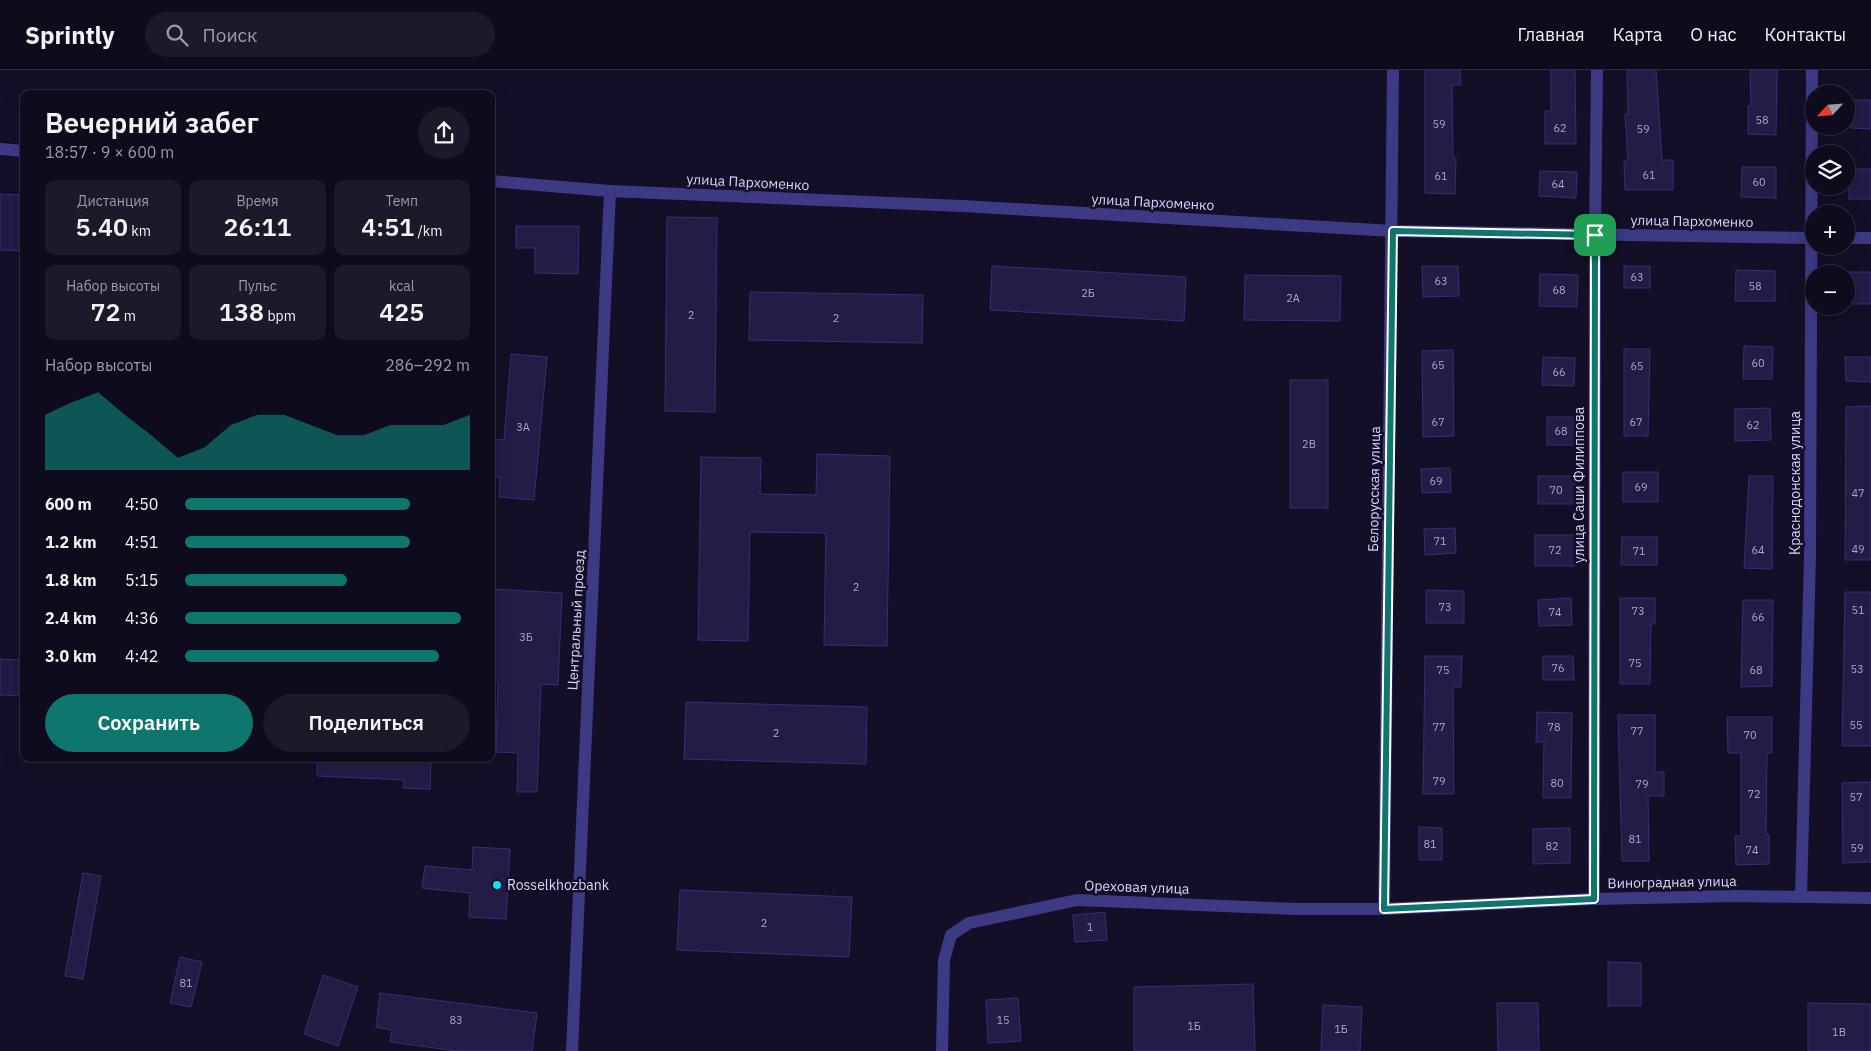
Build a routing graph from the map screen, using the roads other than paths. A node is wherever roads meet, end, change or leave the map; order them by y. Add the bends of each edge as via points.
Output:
1 (1393, 70) edge
2 (1597, 70) edge
3 (1812, 70) edge
4 (0, 149) edge
5 (20, 151) edge
6 (495, 181) edge
7 (610, 191) junction
8 (1812, 205) edge
9 (1393, 231) junction
10 (1595, 235) junction
11 (1805, 238) edge
12 (1855, 238) edge
13 (1871, 238) edge
14 (1812, 255) edge
15 (1801, 896) junction
16 (1871, 898) edge
17 (1594, 899) junction
18 (1384, 909) junction
19 (572, 1051) edge
20 (942, 1051) edge

1 - 9 street, Белорусская улица
2 - 10 street, улица Саши Филиппова
3 - 8 street, Краснодонская улица
4 - 5 street
6 - 7 street, улица Пархоменко
7 - 9 street, улица Пархоменко
7 - 19 street, Центральный проезд
9 - 10 street, улица Пархоменко
9 - 18 street, Белорусская улица
10 - 11 street, улица Пархоменко
10 - 17 street, улица Саши Филиппова
12 - 13 street
14 - 15 street, Краснодонская улица via 1810,556
15 - 16 street, Виноградная улица
15 - 17 street, Виноградная улица
17 - 18 street, Виноградная улица
18 - 20 street, Ореховая улица via 1297,909 1077,900 969,923 951,935 944,960

